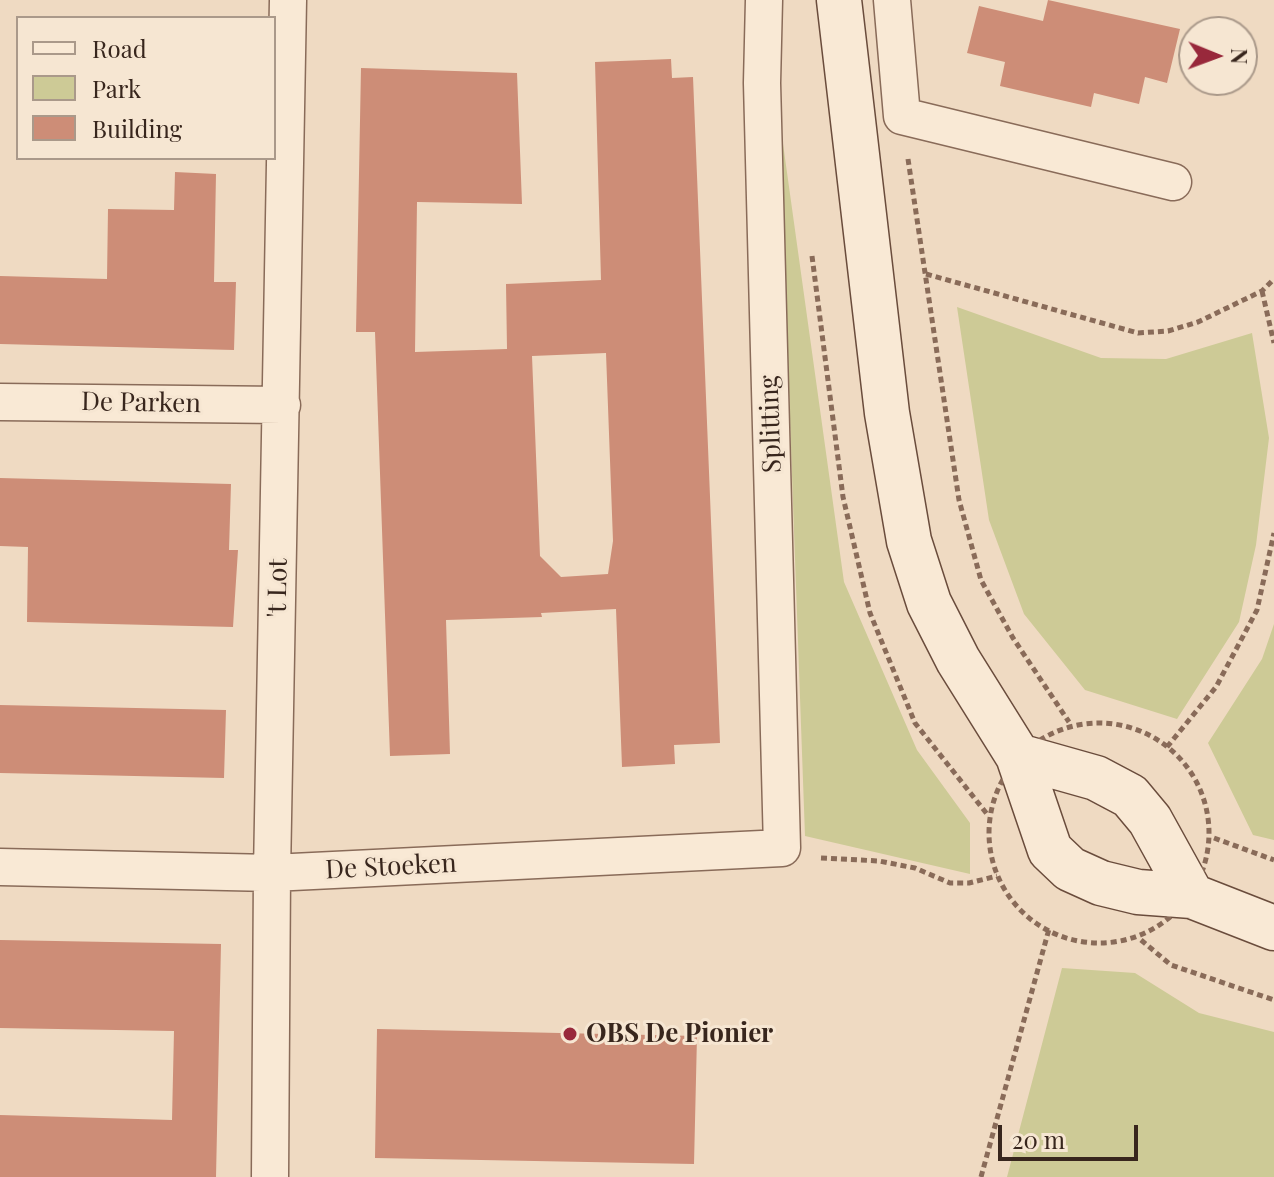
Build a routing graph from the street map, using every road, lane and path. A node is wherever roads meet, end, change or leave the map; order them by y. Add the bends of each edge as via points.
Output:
1 (288, 0) edge
2 (764, 0) edge
3 (839, 0) edge
4 (892, 0) edge
5 (902, 116) junction
6 (1173, 182) dead end
7 (926, 274) junction
8 (1274, 279) edge
9 (1262, 291) junction
10 (1274, 343) edge
11 (0, 402) edge
12 (282, 405) junction
13 (1274, 533) edge
14 (1071, 726) dead end
15 (1167, 747) dead end
16 (1018, 756) junction
17 (987, 814) dead end
18 (1209, 836) dead end
19 (782, 848) junction
20 (1274, 860) edge
21 (0, 867) edge
22 (272, 873) junction
23 (997, 876) junction
24 (1192, 896) junction
25 (1274, 928) edge
26 (1049, 929) junction
27 (1274, 1000) edge
28 (270, 1177) edge
29 (981, 1177) edge

1 - 12 street, 't Lot
2 - 19 street, Splitting
3 - 16 main road via 885,398 909,541 929,603
4 - 5 street
5 - 6 street
5 - 7 path
7 - 9 path via 1138,333 1198,322
7 - 14 path via 959,500 981,580
8 - 9 path
9 - 10 path
11 - 12 street, De Parken
12 - 22 street, 't Lot
13 - 15 path via 1257,610 1216,687
16 - 24 main road via 1096,778 1130,796 1150,820
16 - 24 main road via 1050,850 1070,869 1138,892
17 - 23 path
18 - 20 path
19 - 22 street, De Stoeken
19 - 23 path via 805,858 915,868 950,883
21 - 22 street, De Stoeken
22 - 28 street, 't Lot
23 - 26 path via 1028,916
24 - 25 main road
26 - 27 path via 1093,943 1137,937 1171,965
26 - 29 path

